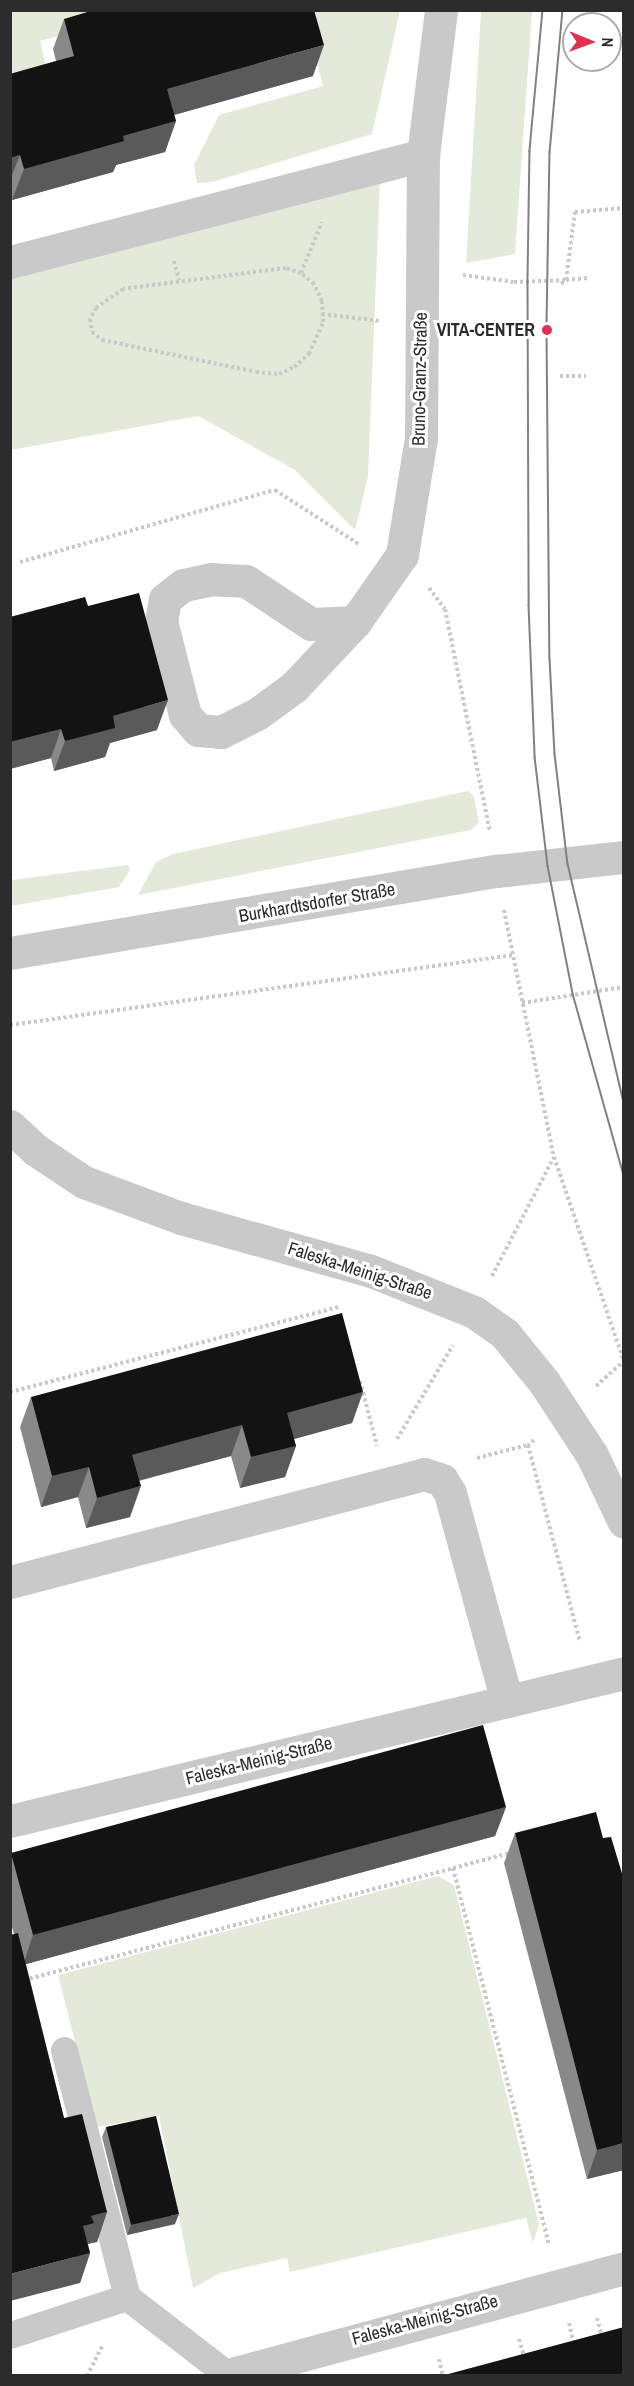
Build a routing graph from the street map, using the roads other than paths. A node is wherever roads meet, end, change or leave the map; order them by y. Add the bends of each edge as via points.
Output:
1 (441, 10) edge
2 (423, 155) junction
3 (10, 262) edge
4 (355, 622) junction
5 (624, 857) edge
6 (10, 953) edge
7 (10, 1126) edge
8 (624, 1522) edge
9 (12, 1577) edge
10 (624, 1673) edge
11 (507, 1701) junction
12 (10, 1821) edge
13 (64, 2050) dead end
14 (624, 2268) edge
15 (127, 2297) junction
16 (10, 2334) edge
17 (228, 2375) edge

1 - 2 street, Bruno-Granz-Straße
2 - 3 street
2 - 4 street, Bruno-Granz-Straße via 421,438 398,561
4 - 4 street, Bruno-Granz-Straße via 294,687 257,714 221,732 198,730 185,714 161,621 165,599 183,585 212,579 246,581 311,624
5 - 6 street, Burkhardtsdorfer Straße via 497,871
7 - 8 street, Faleska-Meinig-Straße via 84,1182 181,1218 346,1264 447,1298 474,1312 505,1334 566,1414 592,1455
9 - 11 street via 376,1476 424,1474 442,1480 450,1493
10 - 11 street, Faleska-Meinig-Straße
11 - 12 street, Faleska-Meinig-Straße
13 - 15 lane
14 - 17 street, Faleska-Meinig-Straße
15 - 16 lane
15 - 17 lane

